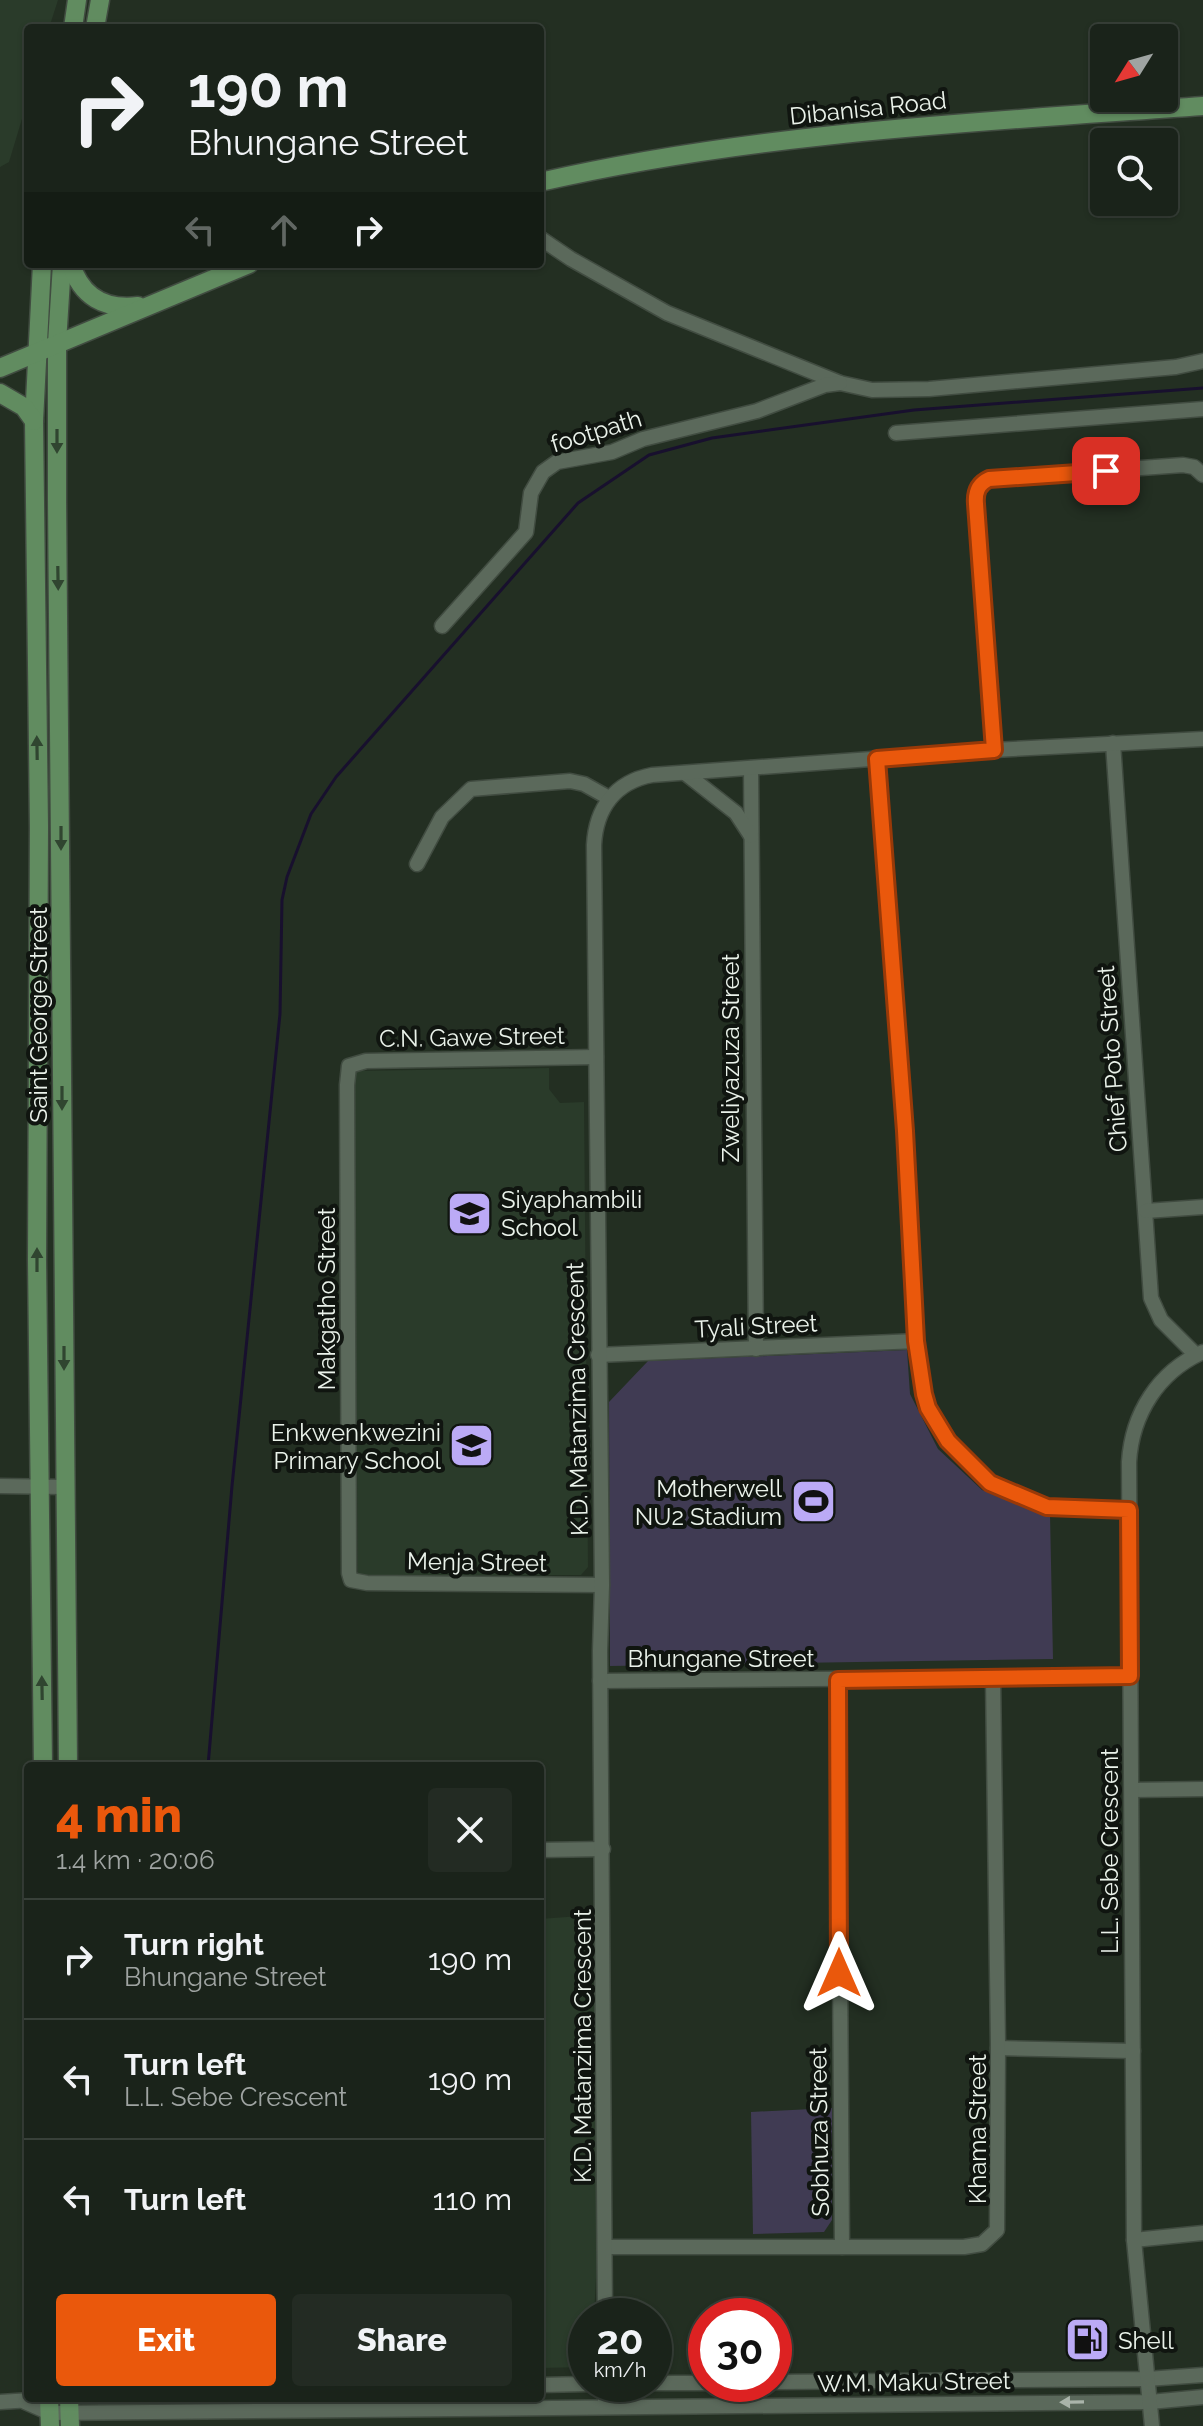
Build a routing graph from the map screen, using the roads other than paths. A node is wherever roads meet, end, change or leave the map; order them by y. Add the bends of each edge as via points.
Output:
1 (77, 0) edge
2 (100, 0) edge
3 (74, 24) edge
4 (96, 24) edge
5 (1203, 106) edge
6 (544, 181) edge
7 (544, 241) edge
8 (42, 268) edge
9 (62, 268) edge
10 (73, 268) edge
11 (240, 268) edge
12 (155, 304) junction
13 (57, 343) junction
14 (35, 352) junction
15 (1203, 361) edge
16 (0, 368) edge
17 (840, 383) junction
18 (0, 393) edge
19 (1203, 409) edge
20 (34, 421) junction
21 (896, 433) dead end
22 (1203, 475) edge
23 (442, 626) dead end
24 (1203, 739) edge
25 (1113, 743) junction
26 (994, 750) junction
27 (877, 759) junction
28 (751, 768) junction
29 (685, 773) junction
30 (609, 798) junction
31 (751, 836) junction
32 (417, 864) dead end
33 (596, 1057) junction
34 (349, 1066) joint
35 (1203, 1207) edge
36 (1146, 1211) junction
37 (916, 1341) junction
38 (756, 1349) junction
39 (1199, 1354) edge
40 (598, 1355) junction
41 (0, 1486) edge
42 (40, 1487) junction
43 (64, 1487) junction
44 (1129, 1510) junction
45 (351, 1580) joint
46 (602, 1585) junction
47 (1130, 1676) junction
48 (993, 1678) junction
49 (838, 1680) junction
50 (600, 1681) junction
51 (43, 1762) edge
52 (68, 1762) edge
53 (1203, 1789) edge
54 (1132, 1790) junction
55 (603, 1849) junction
56 (544, 1850) edge
57 (998, 2048) junction
58 (1133, 2051) junction
59 (1203, 2233) edge
60 (1134, 2240) junction
61 (605, 2247) junction
62 (842, 2247) junction
63 (605, 2298) edge
64 (1203, 2375) edge
65 (1147, 2379) junction
66 (792, 2382) edge
67 (568, 2384) edge
68 (544, 2385) edge
69 (1203, 2397) edge
70 (24, 2400) edge
71 (0, 2402) edge
72 (605, 2402) edge
73 (1150, 2402) junction
74 (605, 2406) junction
75 (49, 2412) edge
76 (70, 2412) edge
77 (1152, 2426) edge

1 - 3 main road
2 - 4 main road
5 - 6 main road, Dibanisa Road via 813,136
7 - 17 street via 667,313
8 - 14 main road, Saint George Street
9 - 13 main road, Saint George Street
10 - 12 main road via 85,293 100,303 121,308
11 - 12 main road
12 - 13 main road
13 - 14 main road
13 -> 43 main road, Saint George Street
14 - 16 main road
14 - 20 main road, Saint George Street
15 - 17 street via 929,389 872,390
17 - 23 street, footpath via 612,452 557,462 543,472 531,493 526,532
18 - 20 main road via 18,402
19 - 21 street
42 -> 20 main road, Saint George Street
22 - 26 street via 1183,465 989,479 980,485 975,496
24 - 25 street
25 - 26 street
25 - 36 street, Chief Poto Street
26 - 27 street
27 - 28 street
27 - 37 street
28 - 29 street
28 - 31 street, Zweliyazuza Street
29 - 30 street via 639,777
29 - 31 street via 736,813
30 - 32 street via 570,781 471,789 442,817
30 - 33 street, K.D. Matanzima Crescent via 600,813 594,845
31 - 38 street, Zweliyazuza Street
33 - 34 street, C.N. Gawe Street via 366,1061
33 - 40 street, K.D. Matanzima Crescent
34 - 45 street, Makgatho Street
35 - 36 street
36 - 39 street, Chief Poto Street via 1154,1308
37 - 38 street, Tyali Street
37 - 44 street via 928,1408 961,1456 990,1483 1047,1507
38 - 40 street, Tyali Street
39 - 44 street, L.L. Sebe Crescent via 1163,1380 1137,1421 1129,1448
40 - 46 street, K.D. Matanzima Crescent
41 - 42 street
42 - 43 street
51 -> 42 main road, Saint George Street
43 - 52 main road, Saint George Street
44 - 47 street, L.L. Sebe Crescent
45 - 46 street, Menja Street
46 - 50 street, K.D. Matanzima Crescent
47 - 48 street, Bhungane Street
47 - 54 street, L.L. Sebe Crescent
48 - 49 street, Bhungane Street
48 - 57 street, Khama Street
49 - 50 street, Bhungane Street
49 - 62 street, Sobhuza Street
50 - 55 street, K.D. Matanzima Crescent
53 - 54 street
54 - 58 street, L.L. Sebe Crescent
55 - 56 street
55 - 61 street, K.D. Matanzima Crescent
57 - 58 street
57 - 62 street, Khama Street via 999,2224 994,2236 964,2247
58 - 60 street, L.L. Sebe Crescent
59 - 60 street
60 - 65 street, L.L. Sebe Crescent
61 - 62 street, Khama Street
61 - 63 street, K.D. Matanzima Crescent
64 - 65 street, W.M. Maku Street
65 - 66 street, W.M. Maku Street
65 - 73 street, L.L. Sebe Crescent
67 - 68 street
69 - 73 street, W.M. Maku Street
70 - 71 street
72 - 74 street
73 -> 74 street, W.M. Maku Street
73 - 77 street, L.L. Sebe Crescent
74 - 76 street, W.M. Maku Street
75 - 76 street, W.M. Maku Street

